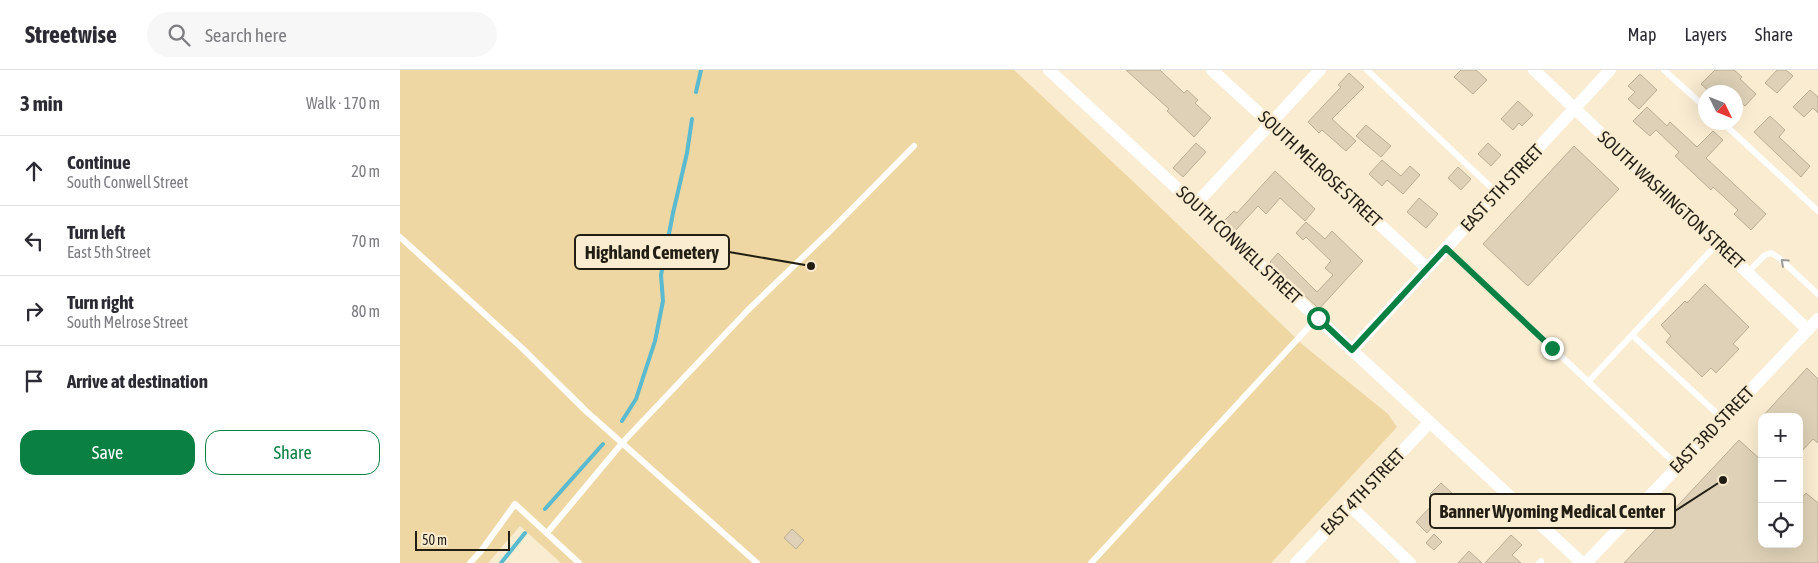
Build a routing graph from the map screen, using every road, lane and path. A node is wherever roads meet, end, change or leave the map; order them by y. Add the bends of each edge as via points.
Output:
1 (1049, 70) edge
2 (1212, 70) edge
3 (1320, 70) edge
4 (1367, 70) edge
5 (1534, 70) edge
6 (1610, 70) edge
7 (1664, 70) edge
8 (1698, 101) edge
9 (1574, 109) junction
10 (1271, 123) junction
11 (1731, 130) edge
12 (914, 146) dead end
13 (1497, 193) junction
14 (1195, 205) junction
15 (1818, 211) edge
16 (400, 237) edge
17 (1717, 244) junction
18 (1446, 248) junction
19 (1427, 268) junction
20 (1748, 273) junction
21 (1818, 294) edge
22 (1318, 318) junction
23 (1818, 318) edge
24 (1808, 330) junction
25 (1632, 335) junction
26 (1352, 350) junction
27 (1588, 382) junction
28 (1723, 419) junction
29 (1430, 422) junction
30 (623, 442) junction
31 (1678, 466) junction
32 (1349, 505) junction
33 (546, 534) junction
34 (470, 563) edge
35 (579, 563) edge
36 (757, 563) edge
37 (1091, 563) edge
38 (1296, 563) edge
39 (1410, 563) edge
40 (1582, 563) edge
41 (1586, 563) edge

1 - 14 street, SOUTH CONWELL STREET
2 - 10 street, SOUTH MELROSE STREET
3 - 10 street
4 - 13 lane
5 - 9 street, SOUTH WASHINGTON STREET
6 - 9 street, EAST 5TH STREET
7 - 8 lane
9 - 13 street, EAST 5TH STREET
9 - 17 street, SOUTH WASHINGTON STREET
10 - 14 street
10 - 19 street, SOUTH MELROSE STREET
11 - 15 lane
12 - 30 lane via 748,310
13 - 18 street, EAST 5TH STREET
14 - 22 street, SOUTH CONWELL STREET
16 - 30 lane
17 - 20 street, SOUTH WASHINGTON STREET
17 - 25 lane
18 - 19 street, EAST 5TH STREET
18 - 27 lane
19 - 26 street, EAST 5TH STREET
21 -> 20 lane via 1771,253
20 - 24 street, SOUTH WASHINGTON STREET
22 - 26 street, SOUTH CONWELL STREET
22 - 37 lane
23 - 24 street, EAST 3RD STREET
24 - 28 street, EAST 3RD STREET
25 - 27 lane
25 - 28 lane
26 - 29 street, SOUTH CONWELL STREET
27 - 31 lane
28 - 31 street, EAST 3RD STREET
29 - 32 street, EAST 4TH STREET
29 - 40 street, SOUTH CONWELL STREET
30 - 33 lane
30 - 36 lane
31 - 41 street, EAST 3RD STREET
32 - 38 street, EAST 4TH STREET
32 - 39 street
33 - 34 lane via 515,504
33 - 35 lane

